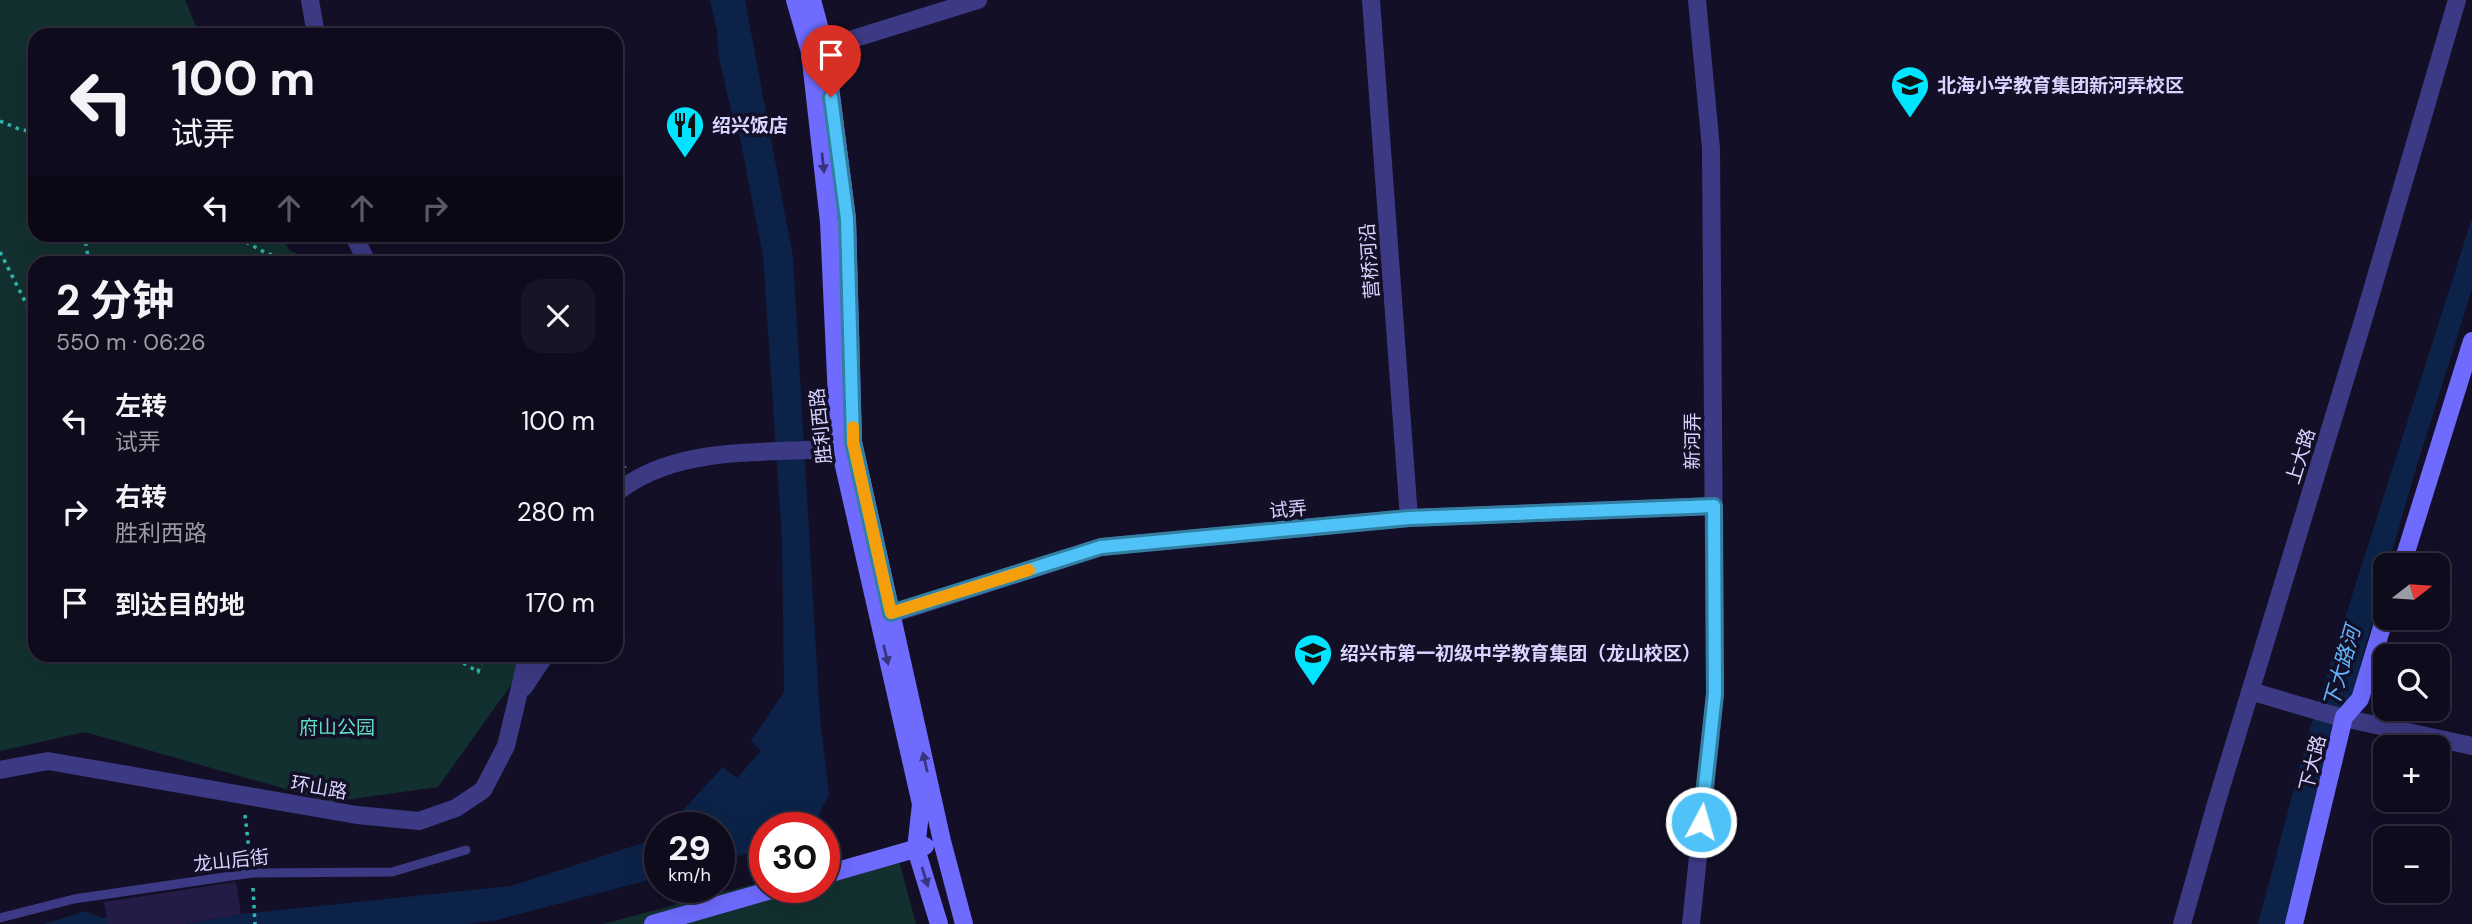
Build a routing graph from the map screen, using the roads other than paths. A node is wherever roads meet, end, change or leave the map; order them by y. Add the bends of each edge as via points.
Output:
1 (310, 0) edge
2 (795, 0) edge
3 (811, 0) edge
4 (978, 0) edge
5 (1371, 0) edge
6 (1697, 0) edge
7 (2457, 0) edge
8 (315, 28) edge
9 (818, 50) junction
10 (2472, 344) edge
11 (840, 447) junction
12 (623, 487) edge
13 (1714, 506) junction
14 (1409, 518) junction
15 (2406, 553) edge
16 (885, 616) junction
17 (2381, 630) edge
18 (526, 662) edge
19 (541, 662) edge
20 (2250, 691) junction
21 (518, 695) junction
22 (2342, 717) junction
23 (2472, 746) edge
24 (0, 770) edge
25 (942, 841) junction
26 (466, 849) dead end
27 (916, 849) junction
28 (840, 870) edge
29 (749, 896) edge
30 (0, 918) edge
31 (653, 924) edge
32 (939, 924) edge
33 (964, 924) edge
34 (1691, 924) edge
35 (2182, 924) edge
36 (2294, 924) edge

1 - 8 street
2 - 9 main road, 胜利西路
3 - 9 main road, 胜利西路
4 - 9 street
5 - 14 street, 营桥河沿
6 - 13 street, 新河弄 via 1711,148
7 - 20 street, 上大路
9 -> 11 main road, 胜利西路
9 - 16 main road, 胜利西路 via 847,219 853,442
10 - 15 main road
11 - 12 street via 701,457 635,478
11 - 16 main road, 胜利西路
13 - 14 street, 试弄
13 - 34 street, 新河弄 via 1715,694
14 - 16 street, 试弄 via 1101,547
25 -> 16 main road, 胜利西路
16 -> 27 main road, 胜利西路 via 921,804
17 - 22 main road, 下大路 via 2360,699
18 - 21 street, 环山路
19 - 21 street
20 - 22 street
20 - 35 street, 上大路
21 - 24 street, 环山路 via 506,747 483,790 456,808 419,821 357,815 48,761
22 - 23 street
22 - 36 main road, 下大路
25 - 27 main road
25 - 33 main road, 胜利西路
26 - 30 lane, 龙山后街 via 392,873 251,873 74,899
27 - 28 main road
27 -> 32 main road, 胜利西路
29 - 31 main road

